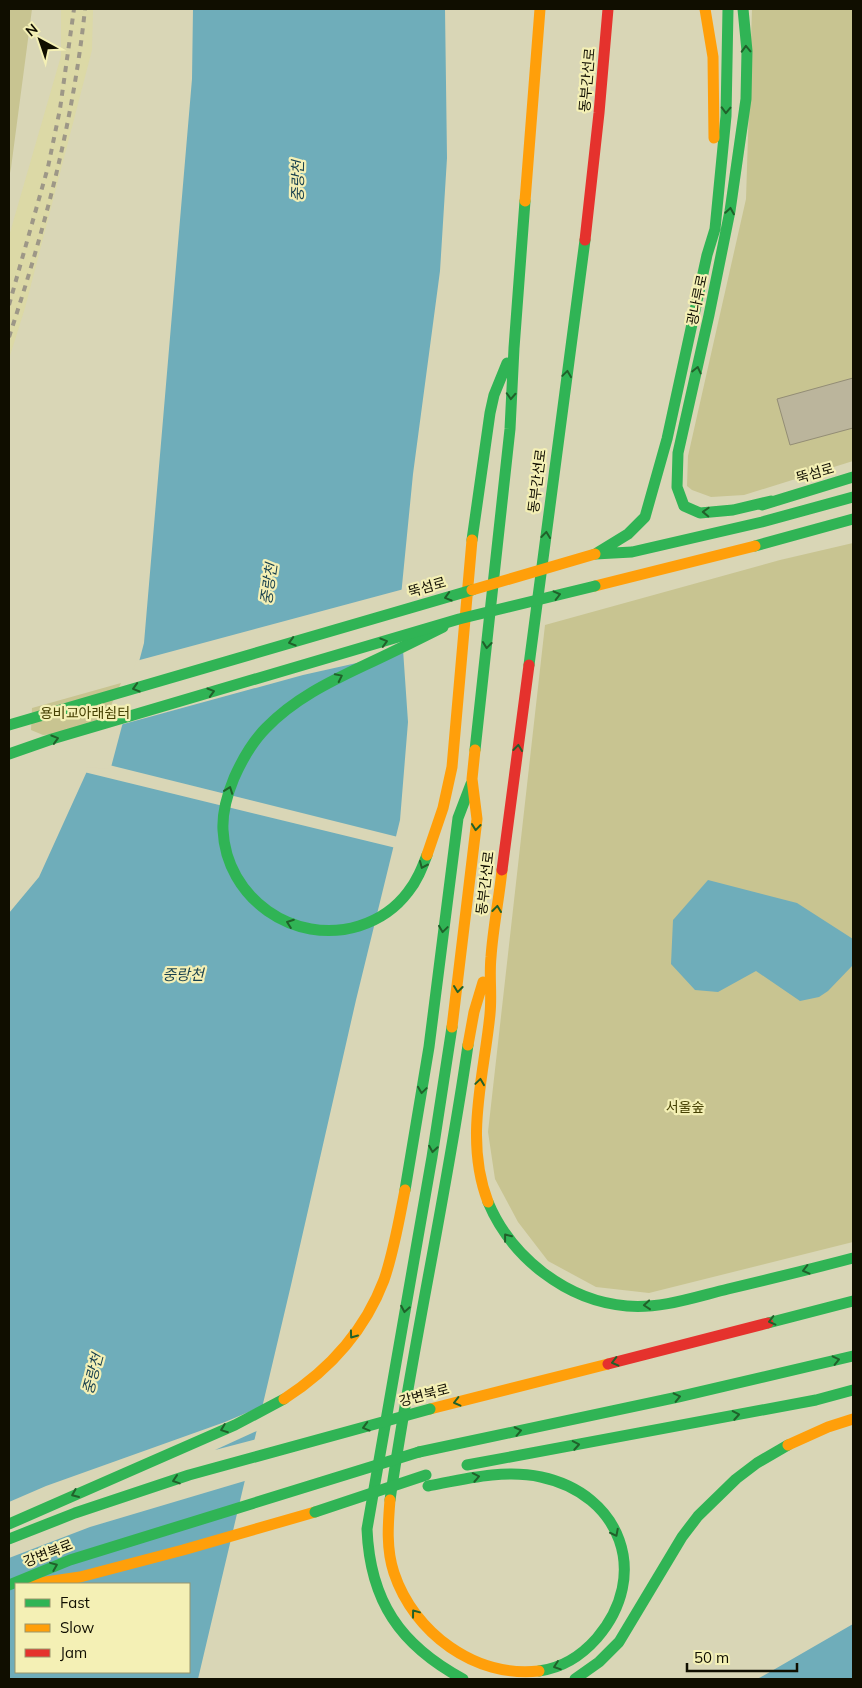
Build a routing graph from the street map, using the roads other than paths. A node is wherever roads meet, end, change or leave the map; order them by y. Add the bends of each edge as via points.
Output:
1 (540, 9) edge
2 (608, 9) edge
3 (705, 9) edge
4 (728, 9) edge
5 (744, 9) edge
6 (707, 255) junction
7 (514, 348) junction
8 (853, 477) edge
9 (853, 497) edge
10 (771, 501) junction
11 (853, 519) edge
12 (596, 554) junction
13 (460, 619) junction
14 (9, 724) edge
15 (9, 754) edge
16 (472, 779) junction
17 (491, 957) junction
18 (853, 1258) edge
19 (853, 1301) edge
20 (853, 1356) edge
21 (853, 1390) edge
22 (853, 1419) edge
23 (454, 1468) dead end
24 (393, 1489) edge
25 (393, 1489) edge
26 (393, 1489) edge
27 (393, 1489) edge
28 (9, 1524) edge
29 (9, 1539) edge
30 (16, 1583) edge
31 (39, 1583) edge
32 (463, 1679) edge
33 (575, 1679) edge

1 - 7 main road
17 -> 2 main road, 동부간선로 via 586,234
3 - 6 main road via 715,106
4 -> 6 main road, 광나루로 via 725,125 715,229
10 -> 5 main road, 광나루로 via 733,510 700,513 684,506 677,487 678,453 730,211 746,99
6 - 12 main road, 광나루로 via 667,438 645,517 628,534
7 -> 13 main road, bridge via 491,410 472,540 452,768 425,861 404,898 366,924 339,930 312,930 274,917 253,900 238,880 227,857 222,829 226,798 256,741 292,704 314,690
7 -> 16 main road via 510,429
8 - 10 main road, 뚝섬로
9 - 12 main road via 632,552
10 - 12 main road, 뚝섬로 via 735,517
13 -> 11 main road, bridge
12 -> 14 main road, 뚝섬로, bridge
15 -> 13 main road, bridge
16 -> 28 main road via 458,818 414,1142 390,1261 373,1304 334,1360 288,1398 237,1424
16 -> 32 main road via 477,819 454,1016 366,1542 376,1587 394,1622 421,1653
18 -> 17 main road via 691,1298 641,1306 589,1298 565,1287 518,1252 488,1204 480,1179 477,1151 479,1092 490,1020
27 -> 17 main road, bridge via 458,1120 472,1019
19 -> 29 main road, 강변북로, bridge via 430,1409 189,1476 75,1513
30 -> 20 main road, 강변북로, bridge via 87,1554 419,1452
23 -> 21 main road via 816,1400
22 - 33 main road via 785,1444 718,1495 682,1537 614,1648
31 -> 24 main road, bridge via 80,1577
25 -> 26 main road, bridge via 430,1478 520,1474 547,1478 584,1494 610,1523 622,1546 623,1583 609,1622 593,1643 572,1659 545,1670 529,1672 496,1668 448,1646 416,1616 396,1580 389,1551 388,1519

